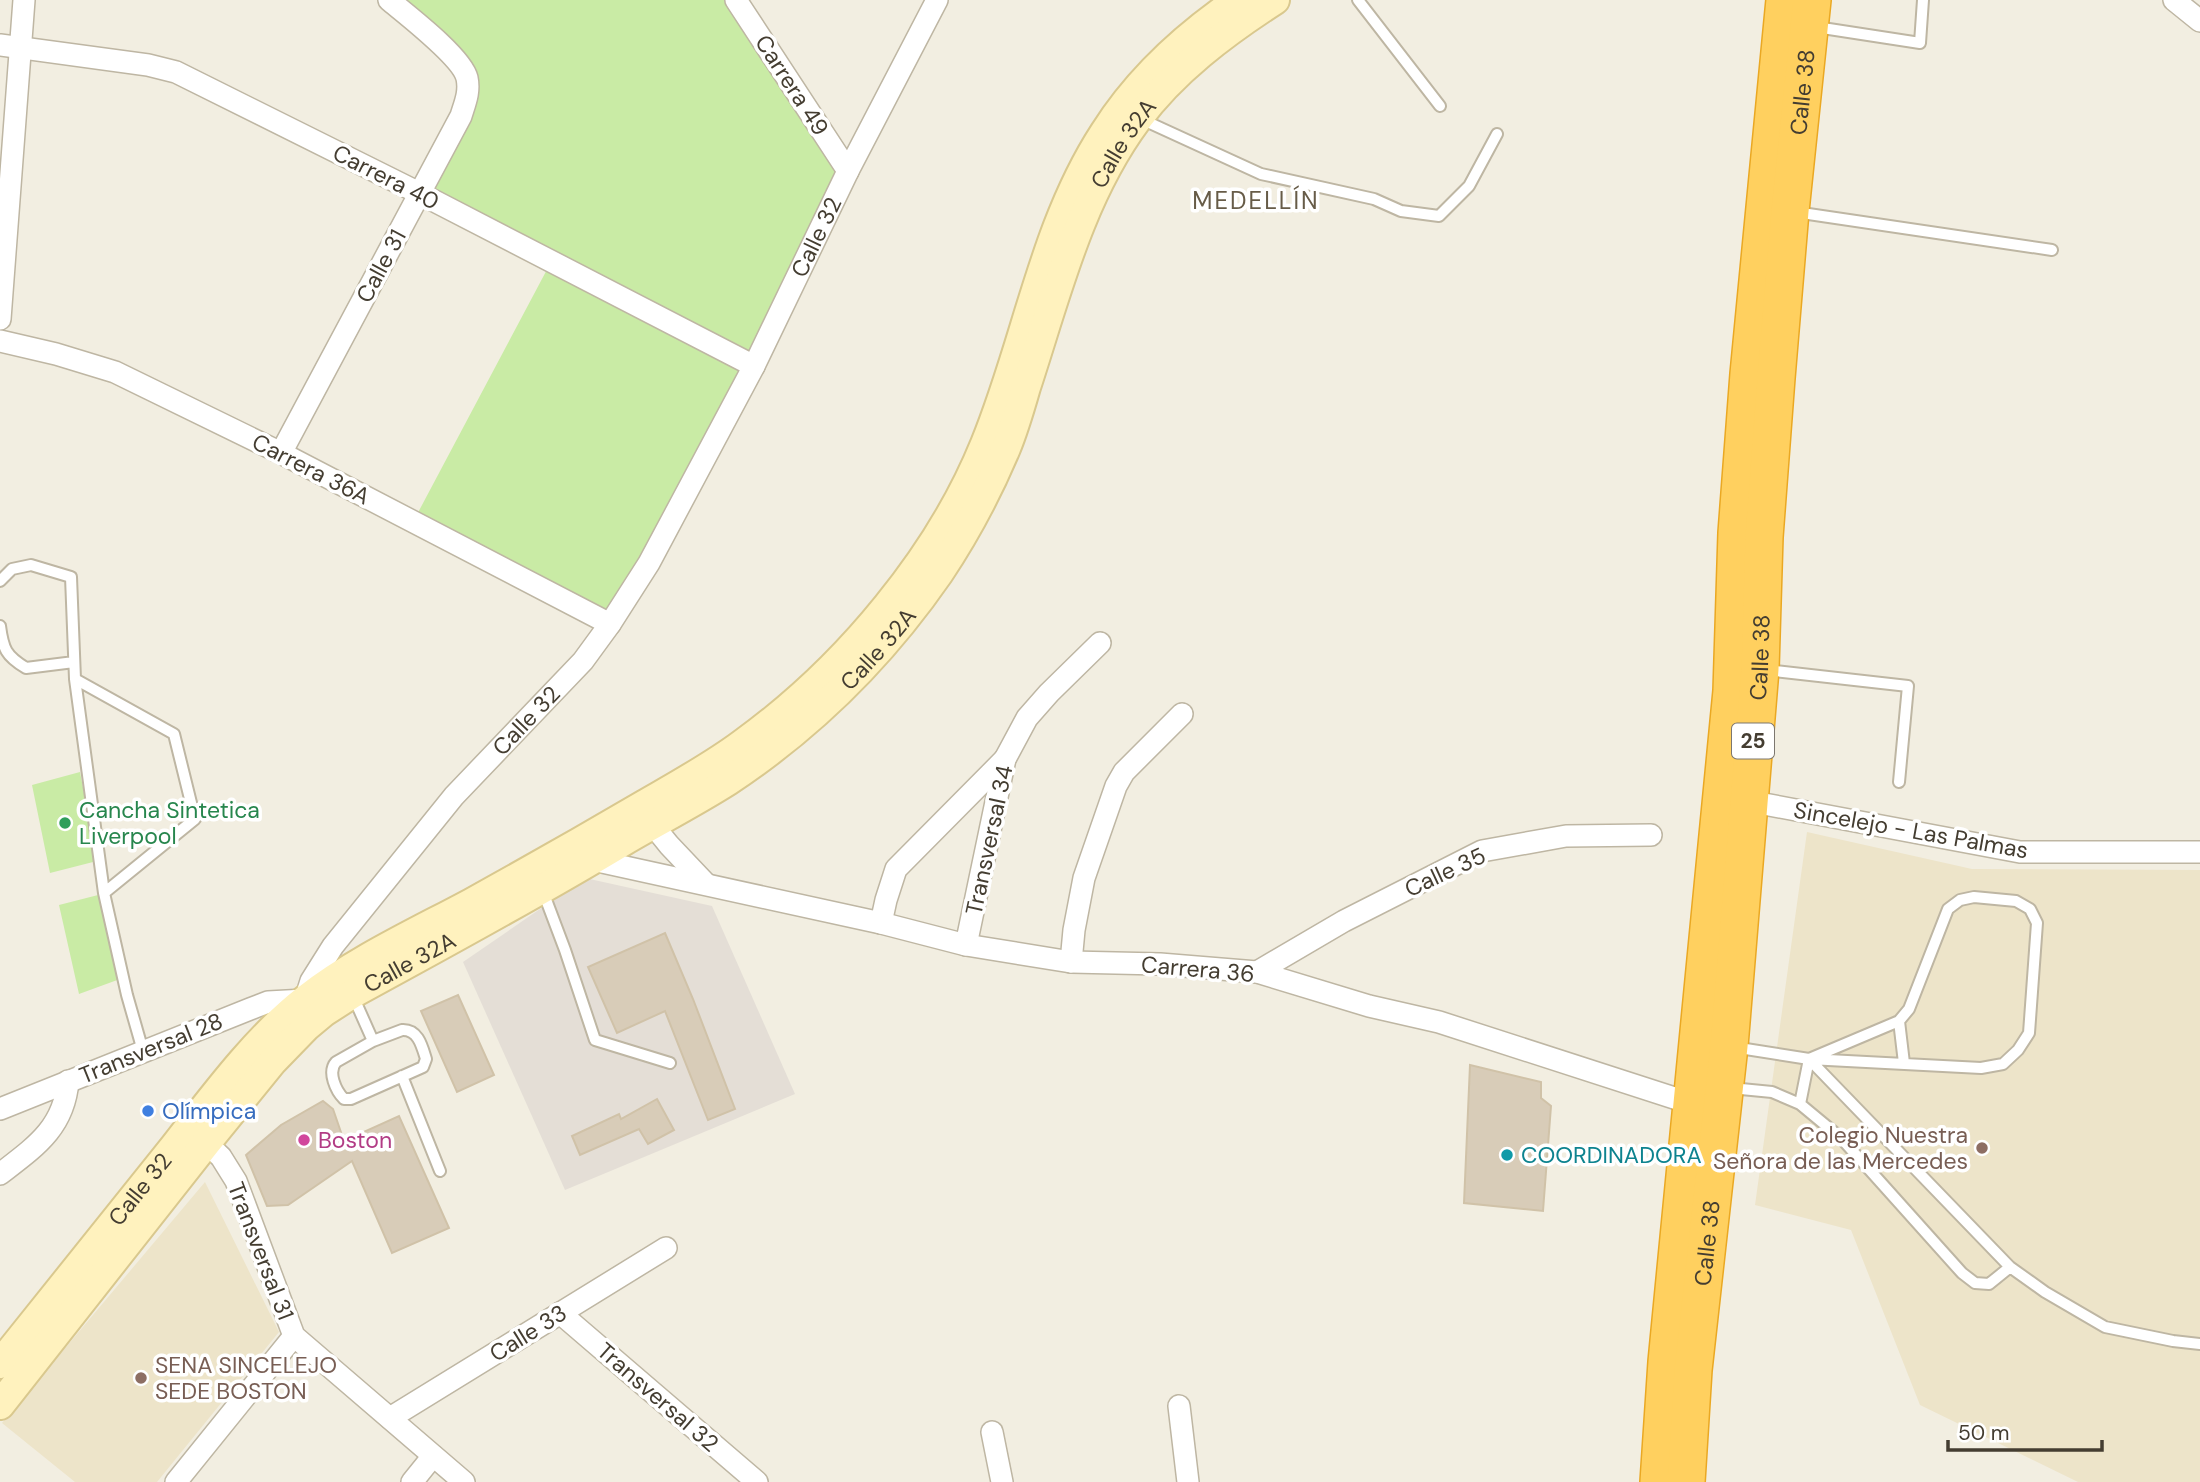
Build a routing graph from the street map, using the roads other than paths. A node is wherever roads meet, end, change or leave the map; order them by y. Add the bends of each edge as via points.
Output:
1 (24, 0) edge
2 (390, 0) edge
3 (736, 0) edge
4 (937, 0) edge
5 (1238, 0) edge
6 (1275, 0) edge
7 (1358, 0) edge
8 (1785, 0) edge
9 (1923, 0) edge
10 (2174, 0) edge
11 (1811, 13) edge
12 (2200, 21) edge
13 (10, 47) edge
14 (1440, 106) dead end
15 (1138, 118) junction
16 (1497, 134) dead end
17 (848, 171) junction
18 (419, 193) junction
19 (1790, 211) junction
20 (2052, 250) dead end
21 (0, 319) edge
22 (0, 341) edge
23 (754, 366) junction
24 (281, 453) junction
25 (0, 581) edge
26 (610, 624) junction
27 (0, 626) edge
28 (1100, 643) dead end
29 (74, 662) junction
30 (1760, 669) junction
31 (75, 679) junction
32 (1182, 713) dead end
33 (1005, 759) junction
34 (1899, 782) dead end
35 (1748, 801) junction
36 (653, 826) junction
37 (1651, 835) dead end
38 (2200, 852) edge
39 (593, 859) junction
40 (653, 872) junction
41 (705, 883) junction
42 (542, 889) junction
43 (104, 893) junction
44 (881, 923) junction
45 (966, 946) junction
46 (1071, 962) junction
47 (405, 965) junction
48 (1257, 972) junction
49 (352, 994) junction
50 (305, 1000) junction
51 (1899, 1021) junction
52 (373, 1041) junction
53 (1714, 1045) junction
54 (143, 1051) junction
55 (1809, 1059) junction
56 (670, 1063) dead end
57 (1904, 1063) junction
58 (402, 1076) junction
59 (68, 1081) junction
60 (247, 1092) junction
61 (1708, 1093) junction
62 (2, 1101) edge
63 (1800, 1104) junction
64 (198, 1134) junction
65 (440, 1171) dead end
66 (0, 1174) edge
67 (666, 1248) dead end
68 (2010, 1267) junction
69 (560, 1313) junction
70 (295, 1336) junction
71 (2200, 1344) edge
72 (0, 1364) edge
73 (0, 1405) edge
74 (1179, 1406) dead end
75 (390, 1418) junction
76 (992, 1432) dead end
77 (433, 1456) junction
78 (176, 1482) edge
79 (412, 1482) edge
80 (464, 1482) edge
81 (755, 1482) edge
82 (1002, 1482) edge
83 (1188, 1482) edge
84 (1659, 1482) edge
85 (1686, 1482) edge

1 - 13 street
2 - 18 street, Calle 31 via 467,75 461,116
3 - 17 street, Carrera 49
4 - 17 street, Calle 32
5 - 36 main road, Calle 32A via 1151,71 1102,135 1058,228 987,439 968,483 928,550 858,640 807,692 711,765
6 - 15 main road, Calle 32A via 1206,48
7 - 14 lane
8 - 53 highway, Calle 38 / 25 via 1737,533
9 - 11 lane via 1920,43
10 - 12 street
11 - 19 highway, Calle 38 / 25
13 - 18 street, Carrera 40 via 176,72
13 - 21 street
15 - 16 lane via 1261,174 1374,200 1401,211 1439,216 1469,186
15 - 36 main road, Calle 32A via 1094,191 1007,447 940,571 874,656 815,714 758,760
17 - 23 street, Calle 32
18 - 23 street, Carrera 40
18 - 24 street, Calle 31
19 - 20 lane
19 - 30 highway, Calle 38 / 25 via 1764,537
22 - 24 street, Carrera 36A via 115,372
23 - 26 street, Calle 32 via 649,563
24 - 26 street, Carrera 36A
25 - 29 lane via 12,569 31,565 71,578
26 - 50 street, Calle 32 via 583,661 454,796 333,946
27 - 29 lane via 3,646 26,668
28 - 33 street, Transversal 34 via 1027,718
29 - 31 lane
30 - 34 lane via 1908,686
30 - 35 highway, Calle 38 / 25
31 - 43 lane
31 - 43 lane via 174,734 195,819
32 - 46 street via 1116,786 1084,878
33 - 44 street via 896,869
33 - 45 street, Transversal 34
35 - 38 street, Sincelejo - Las Palmas via 2020,852
35 - 53 highway, Calle 38 / 25
36 - 39 main road, Calle 32A
36 - 40 street via 665,861
36 - 41 street
36 - 50 main road, Calle 32A via 561,853 394,944
37 - 48 street, Calle 35 via 1566,835 1482,851 1344,921
39 - 40 street, Carrera 36
39 - 42 main road, Calle 32A
40 - 41 street, Carrera 36
41 - 44 street, Carrera 36
42 - 47 main road, Calle 32A
42 - 56 lane via 595,1040
43 - 54 lane
44 - 45 street, Carrera 36
45 - 46 street, Carrera 36
46 - 48 street, Carrera 36
47 - 49 main road, Calle 32A
47 - 50 main road
48 - 61 street, Carrera 36 via 1369,1006
49 - 52 lane
49 - 60 main road, Calle 32A via 306,1027
50 - 54 street, Transversal 28 via 268,1002
50 - 60 main road via 294,1026
50 - 64 main road, Calle 32 via 256,1047
51 - 55 lane
51 - 57 lane
51 - 57 lane via 1909,1009 1948,909 1974,897 2017,901 2030,909 2037,923 2028,1033 2018,1051 2003,1063 1982,1068
52 - 58 lane via 402,1031 416,1034 426,1059 423,1067
52 - 58 lane via 332,1066 344,1100
53 - 55 lane
53 - 61 highway, Calle 38 / 25
54 - 59 street, Transversal 28
55 - 57 lane
55 - 63 lane
55 - 68 lane
58 - 65 lane
59 - 62 street, Transversal 28
59 - 66 street via 62,1112 51,1131
60 - 64 main road, Calle 32
61 - 63 lane via 1772,1092
61 - 84 highway, Calle 38 / 25 via 1667,1362
61 - 85 highway, Calle 38 / 25
63 - 68 lane via 1841,1138 1968,1278 1989,1284
64 - 70 street, Transversal 31 via 236,1181
64 - 72 main road, Calle 32
64 - 73 main road, Calle 32
67 - 69 street, Calle 33
68 - 71 lane via 2105,1327
69 - 75 street, Calle 33
69 - 81 street, Transversal 32
70 - 75 street, Transversal 31
70 - 78 street
74 - 83 street
75 - 77 street, Transversal 31
76 - 82 street
77 - 79 street
77 - 80 street, Transversal 31

